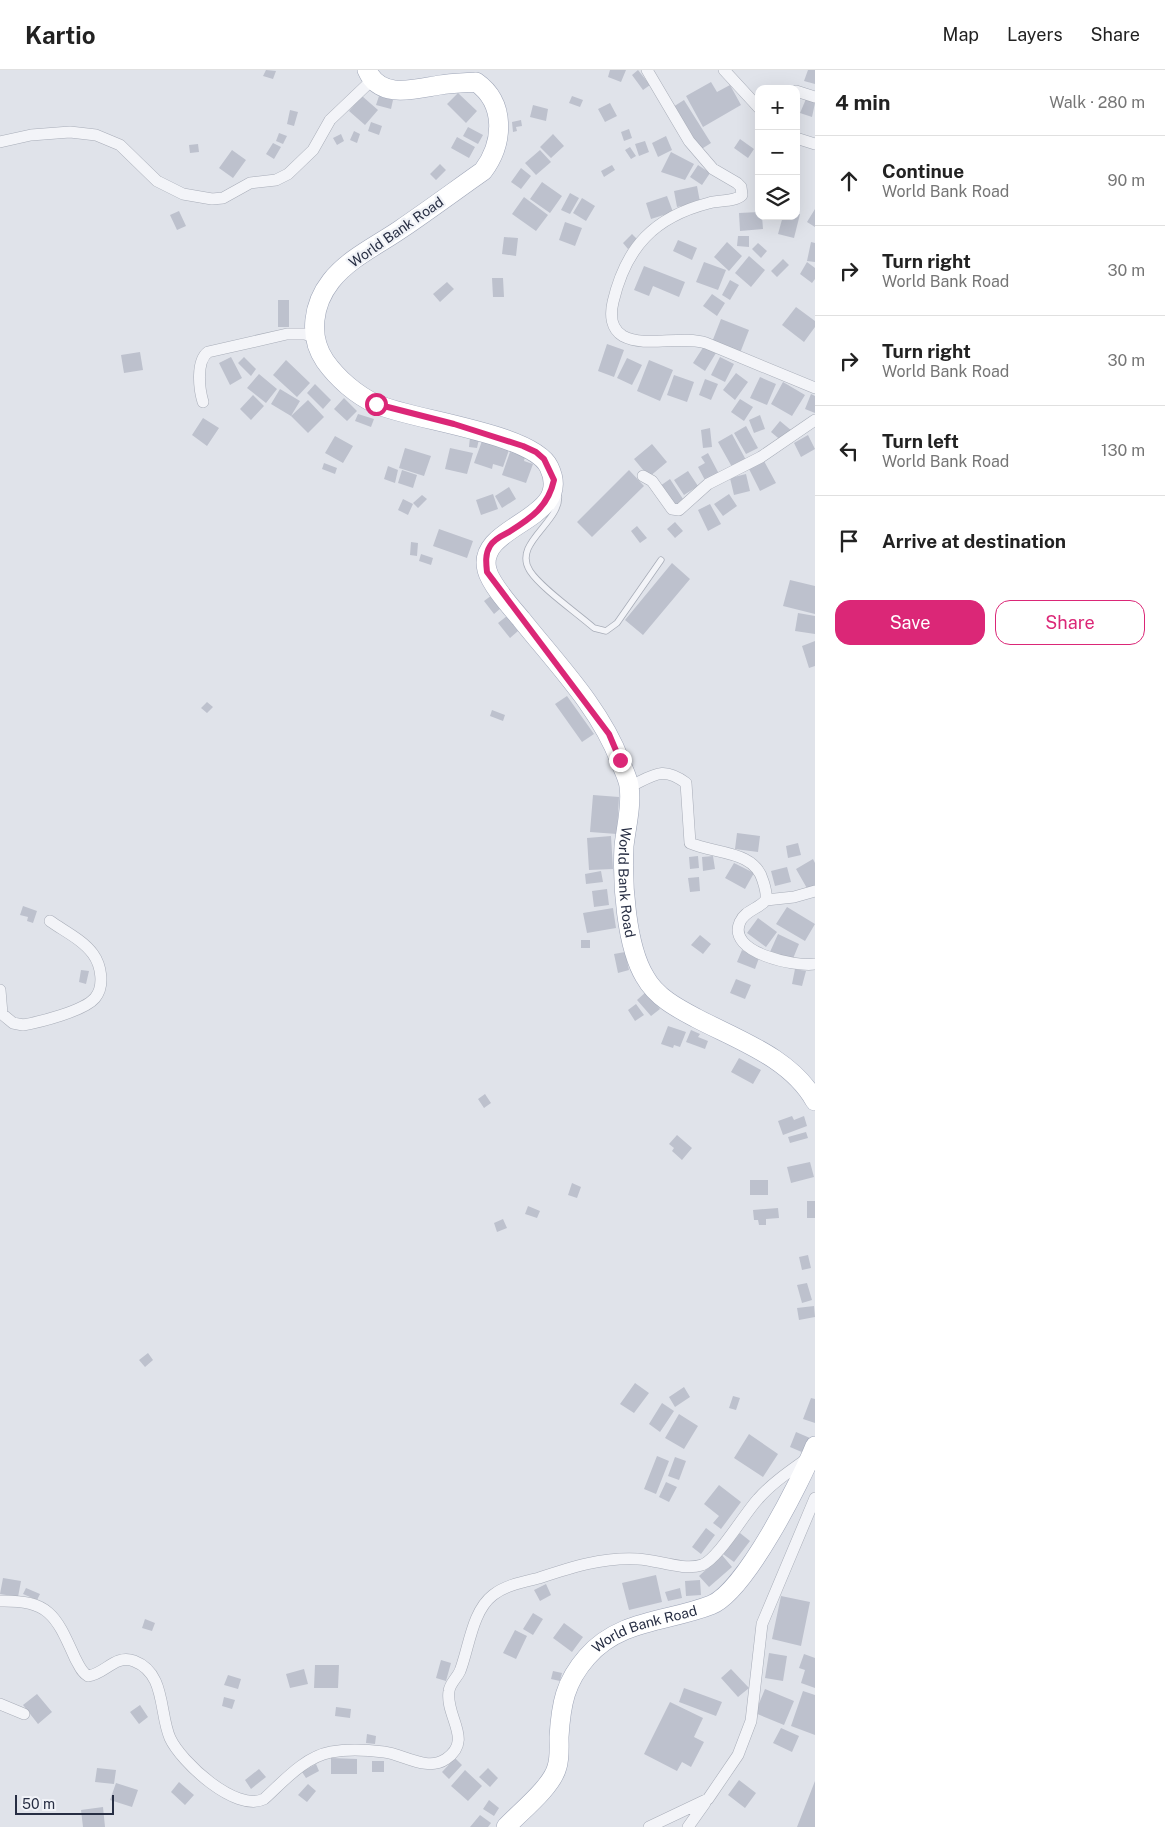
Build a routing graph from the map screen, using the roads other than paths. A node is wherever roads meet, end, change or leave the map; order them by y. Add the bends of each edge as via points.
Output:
1 (647, 70) edge
2 (724, 70) edge
3 (370, 75) edge
4 (800, 92) edge
5 (815, 97) edge
6 (755, 104) edge
7 (800, 139) edge
8 (0, 142) edge
9 (815, 144) edge
10 (314, 337) junction
11 (815, 388) edge
12 (204, 402) dead end
13 (815, 420) edge
14 (643, 476) dead end
15 (554, 480) junction
16 (661, 560) dead end
17 (629, 787) junction
18 (815, 891) edge
19 (766, 900) junction
20 (50, 921) dead end
21 (815, 964) edge
22 (0, 990) edge
23 (815, 1101) edge
24 (813, 1451) edge
25 (815, 1498) edge
26 (0, 1601) edge
27 (0, 1704) edge
28 (24, 1714) dead end
29 (708, 1799) junction
30 (506, 1827) edge
31 (649, 1827) edge
32 (688, 1827) edge

1 - 11 street via 689,142 713,169 741,187 742,195 689,210 644,236 626,264 613,302 611,314 615,328 622,336 633,340 706,342
2 - 6 street
3 - 8 street via 330,120 314,150 295,169 276,180 250,183 224,198 183,194 157,182 120,145 96,135 70,132 31,135
3 - 10 main road, World Bank Road via 380,87 394,90 412,91 476,82 488,90 494,100 498,141 493,158 483,171 358,257 331,281 315,313
4 - 5 street
7 - 9 street
10 - 12 street via 288,334 208,352 204,355 201,371
10 - 15 main road, World Bank Road via 323,359 343,382 376,404 523,446 544,459
13 - 14 street via 761,457 708,484 679,510 672,509 652,481
15 - 16 lane via 559,503 529,547 526,563 533,575 594,628 606,631 617,623
15 - 17 main road, World Bank Road via 544,505 533,517 490,546 486,558 487,572 609,734
17 - 19 street via 660,772 686,783 690,843 752,862 761,873
17 - 23 main road, World Bank Road via 624,850 625,896 632,941 645,978 668,1004 770,1056 790,1070
18 - 19 street
19 - 21 street via 740,921 741,938 752,949 776,960 789,964
20 - 22 street via 82,943 100,965 96,998 82,1006 22,1024 13,1023 2,1014
24 - 26 street via 758,1499 714,1556 701,1565 637,1559 598,1560 515,1585 493,1595 482,1609 459,1673 449,1690 450,1710 460,1742 446,1759 429,1763 386,1752 331,1752 311,1760 264,1800 256,1803 246,1802 220,1789 186,1760 170,1739 160,1693 142,1666 126,1659 115,1661 88,1676 80,1669 54,1616 28,1602
24 - 30 main road, World Bank Road via 748,1572 733,1590 712,1605 618,1632 588,1656 565,1691 557,1768 544,1788
25 - 29 street via 762,1624 746,1737 738,1755
27 - 28 street
29 - 31 street
29 - 32 street

